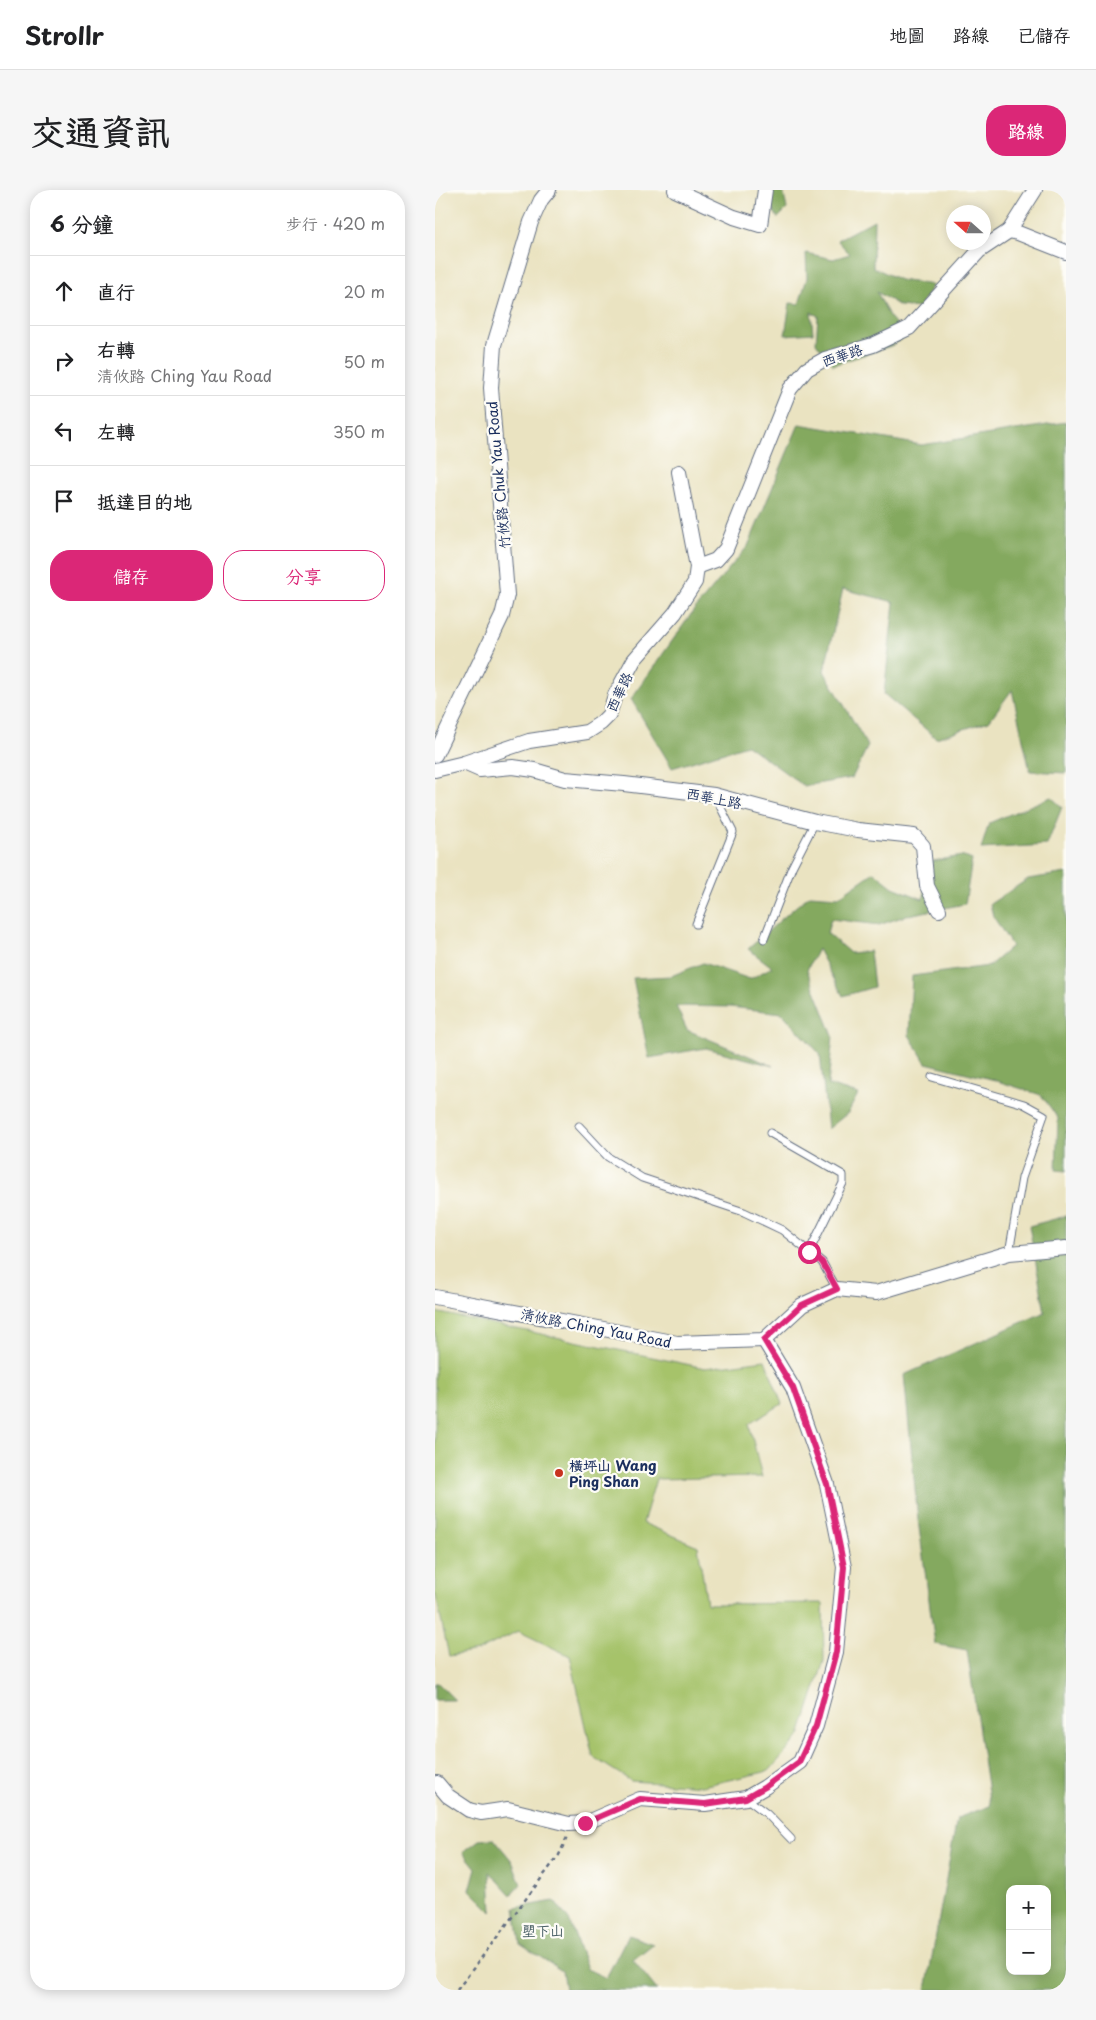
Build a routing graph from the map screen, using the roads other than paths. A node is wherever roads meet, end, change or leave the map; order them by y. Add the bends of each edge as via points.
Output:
1 (549, 190) edge
2 (675, 190) edge
3 (765, 190) edge
4 (1035, 190) edge
5 (1009, 231) junction
6 (1066, 252) edge
7 (679, 472) dead end
8 (697, 566) junction
9 (435, 755) edge
10 (465, 763) junction
11 (435, 770) edge
12 (715, 795) junction
13 (815, 822) junction
14 (939, 910) dead end
15 (695, 924) dead end
16 (764, 938) dead end
17 (932, 1076) dead end
18 (579, 1126) dead end
19 (770, 1133) dead end
20 (1066, 1248) edge
21 (809, 1252) junction
22 (1009, 1253) junction
23 (837, 1289) junction
24 (435, 1296) edge
25 (764, 1340) junction
26 (437, 1783) dead end
27 (746, 1798) junction
28 (791, 1839) dead end

1 - 9 street, 竹攸路 Chuk Yau Road via 531,222 494,354 491,388 507,595 502,616
2 - 3 street via 734,217 760,225
4 - 5 street
5 - 6 street
5 - 8 street, 西華路 via 979,251 909,328 873,345 825,359 807,369 790,389 726,549 716,560
7 - 8 street, 西華路
8 - 10 street, 西華路 via 695,582 675,613 634,660 615,695 609,715 601,723 587,732 529,741
10 - 11 street, 西華上路
10 - 12 street, 西華上路 via 480,770 513,767 565,779
12 - 13 street, 西華上路
12 - 15 lane via 733,832
13 - 14 street, 西華上路 via 914,836 923,846 927,886
13 - 16 lane via 792,867
17 - 22 lane via 1024,1104 1044,1114 1022,1178
18 - 21 lane via 608,1158 642,1178 745,1212 782,1230
19 - 21 lane via 843,1175 843,1184
20 - 22 street
21 - 23 lane via 822,1262
22 - 23 street via 876,1293
23 - 25 street via 802,1305
24 - 25 street, 清攸路 Ching Yau Road via 677,1344
25 - 27 street via 793,1388 827,1484 844,1567 836,1652 816,1726 799,1762
26 - 27 street via 448,1796 469,1810 481,1813 508,1809 569,1824 592,1820 640,1799 705,1804
27 - 28 lane

